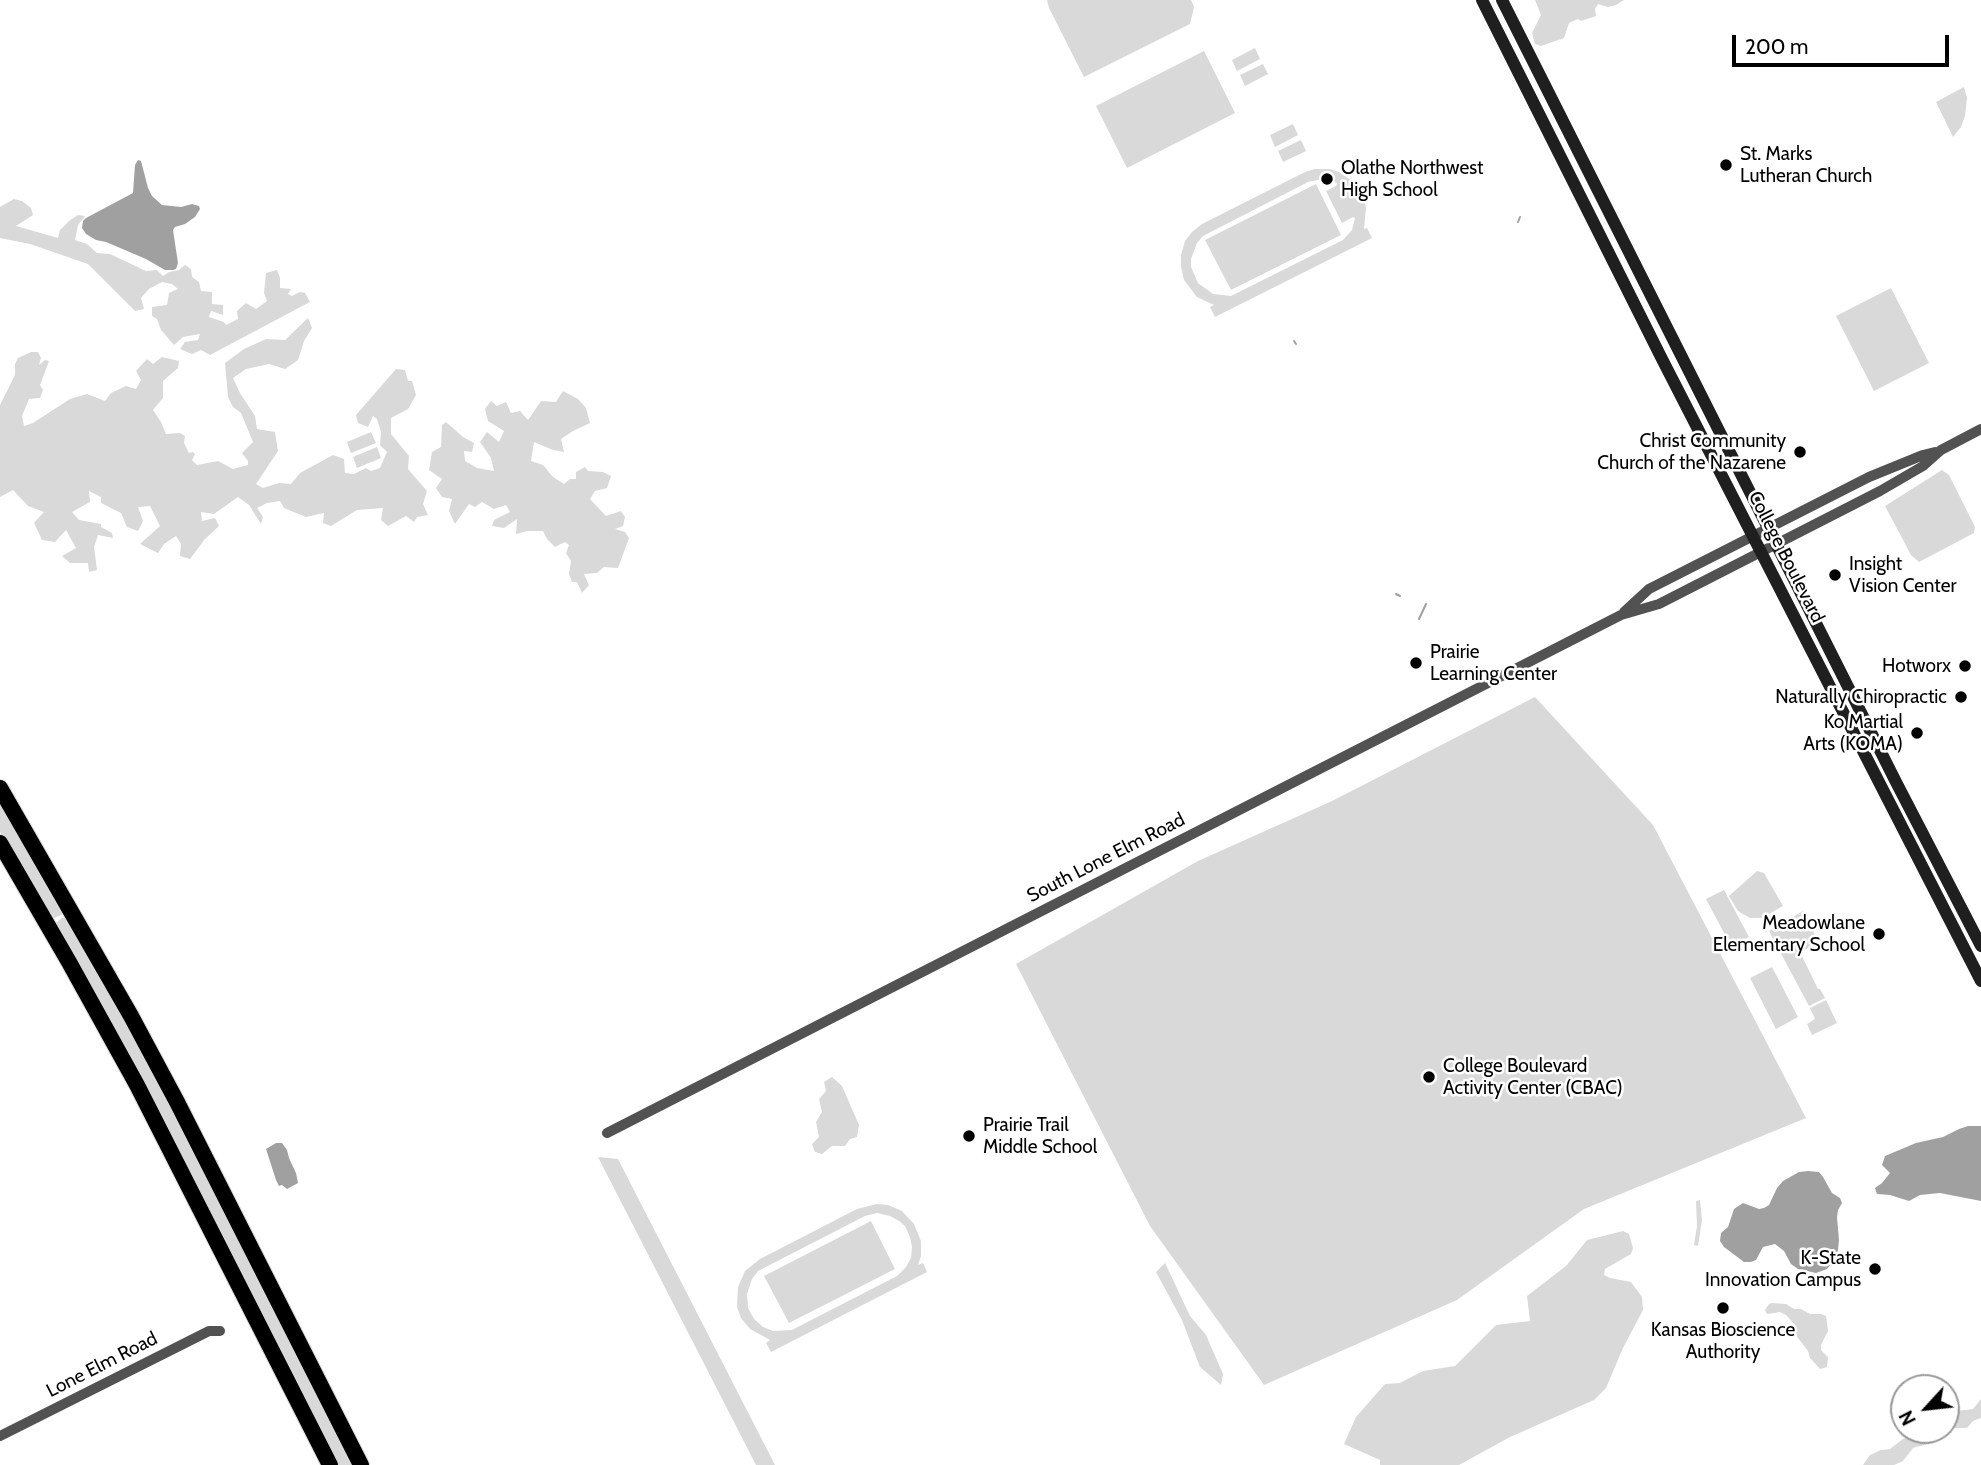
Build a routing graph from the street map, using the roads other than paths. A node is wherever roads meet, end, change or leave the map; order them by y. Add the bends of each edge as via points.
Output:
1 (1482, 0) edge
2 (1502, 0) edge
3 (1981, 429) edge
4 (1938, 452) junction
5 (1768, 528) junction
6 (1753, 536) junction
7 (1776, 544) junction
8 (1761, 552) junction
9 (1621, 615) junction
10 (0, 788) edge
11 (0, 843) edge
12 (1981, 946) edge
13 (1981, 981) edge
14 (607, 1133) dead end
15 (220, 1331) dead end
16 (0, 1436) edge
17 (330, 1465) edge
18 (361, 1465) edge

1 - 6 main road, College Boulevard
2 - 5 main road, College Boulevard
3 - 4 street, South Lone Elm Road
4 - 5 street, South Lone Elm Road via 1869,477
4 - 7 street, South Lone Elm Road via 1880,491
5 - 6 street, South Lone Elm Road
5 - 7 main road, College Boulevard
6 - 8 main road, College Boulevard
6 - 9 street, South Lone Elm Road via 1649,589
7 - 8 street, South Lone Elm Road
7 - 12 main road, College Boulevard
8 - 9 street, South Lone Elm Road via 1659,604
8 - 13 main road, College Boulevard
9 - 14 street, South Lone Elm Road
10 - 18 highway via 177,1102
11 - 17 highway via 130,1073
15 - 16 street, Lone Elm Road via 209,1331

